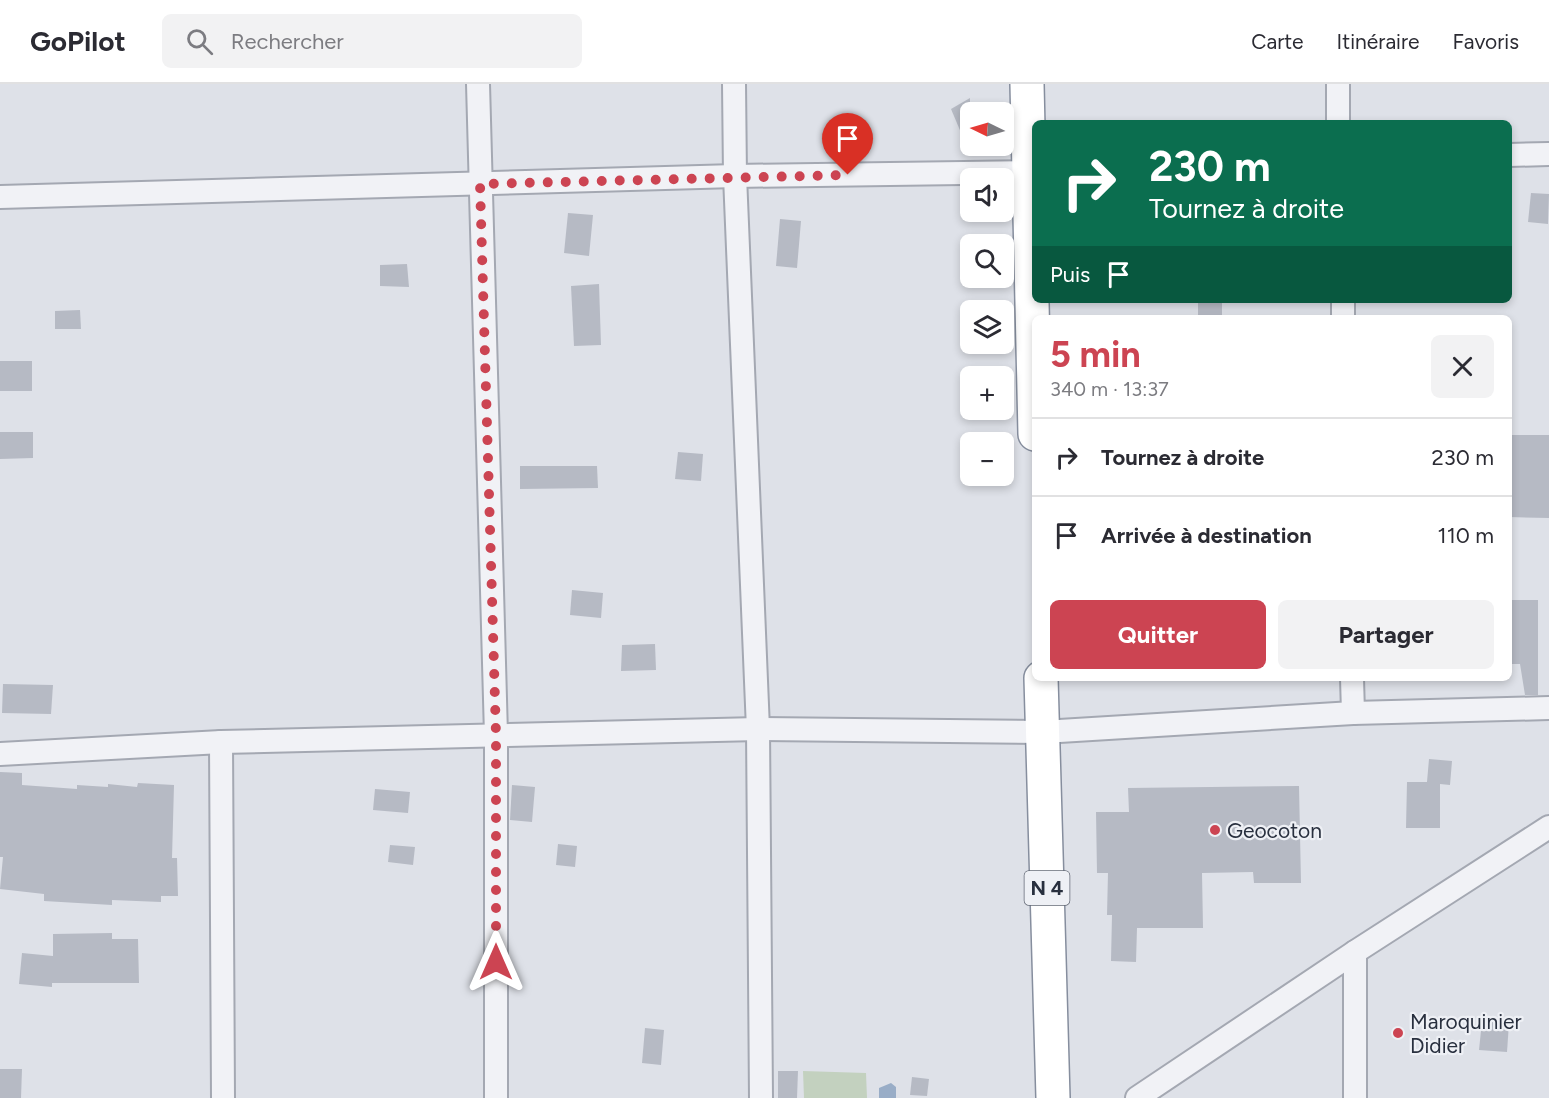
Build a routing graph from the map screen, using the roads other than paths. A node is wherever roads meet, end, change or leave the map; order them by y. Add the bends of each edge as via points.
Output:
1 (478, 84) edge
2 (734, 84) edge
3 (1027, 84) edge
4 (1338, 84) edge
5 (1338, 120) edge
6 (1549, 154) edge
7 (1512, 155) edge
8 (1032, 172) edge
9 (735, 176) junction
10 (480, 184) junction
11 (0, 197) edge
12 (1041, 681) edge
13 (1352, 681) edge
14 (1549, 708) edge
15 (1353, 713) junction
16 (758, 729) junction
17 (1043, 732) junction
18 (496, 735) junction
19 (221, 742) junction
20 (0, 754) edge
21 (1549, 827) edge
22 (1354, 952) junction
23 (223, 1098) edge
24 (496, 1098) edge
25 (761, 1098) edge
26 (1053, 1098) edge
27 (1137, 1098) edge
28 (1355, 1098) edge

1 - 10 street
2 - 9 street
3 - 8 highway
4 - 5 street
6 - 7 street
8 - 9 street
9 - 10 street
9 - 16 street
10 - 11 street
10 - 18 street
12 - 17 highway, N 4
13 - 15 street
14 - 15 street
15 - 17 street
16 - 17 street
16 - 18 street
16 - 25 street
17 - 26 highway, N 4
18 - 19 street
18 - 24 street
19 - 20 street
19 - 23 street
21 - 22 street
22 - 27 street
22 - 28 street

